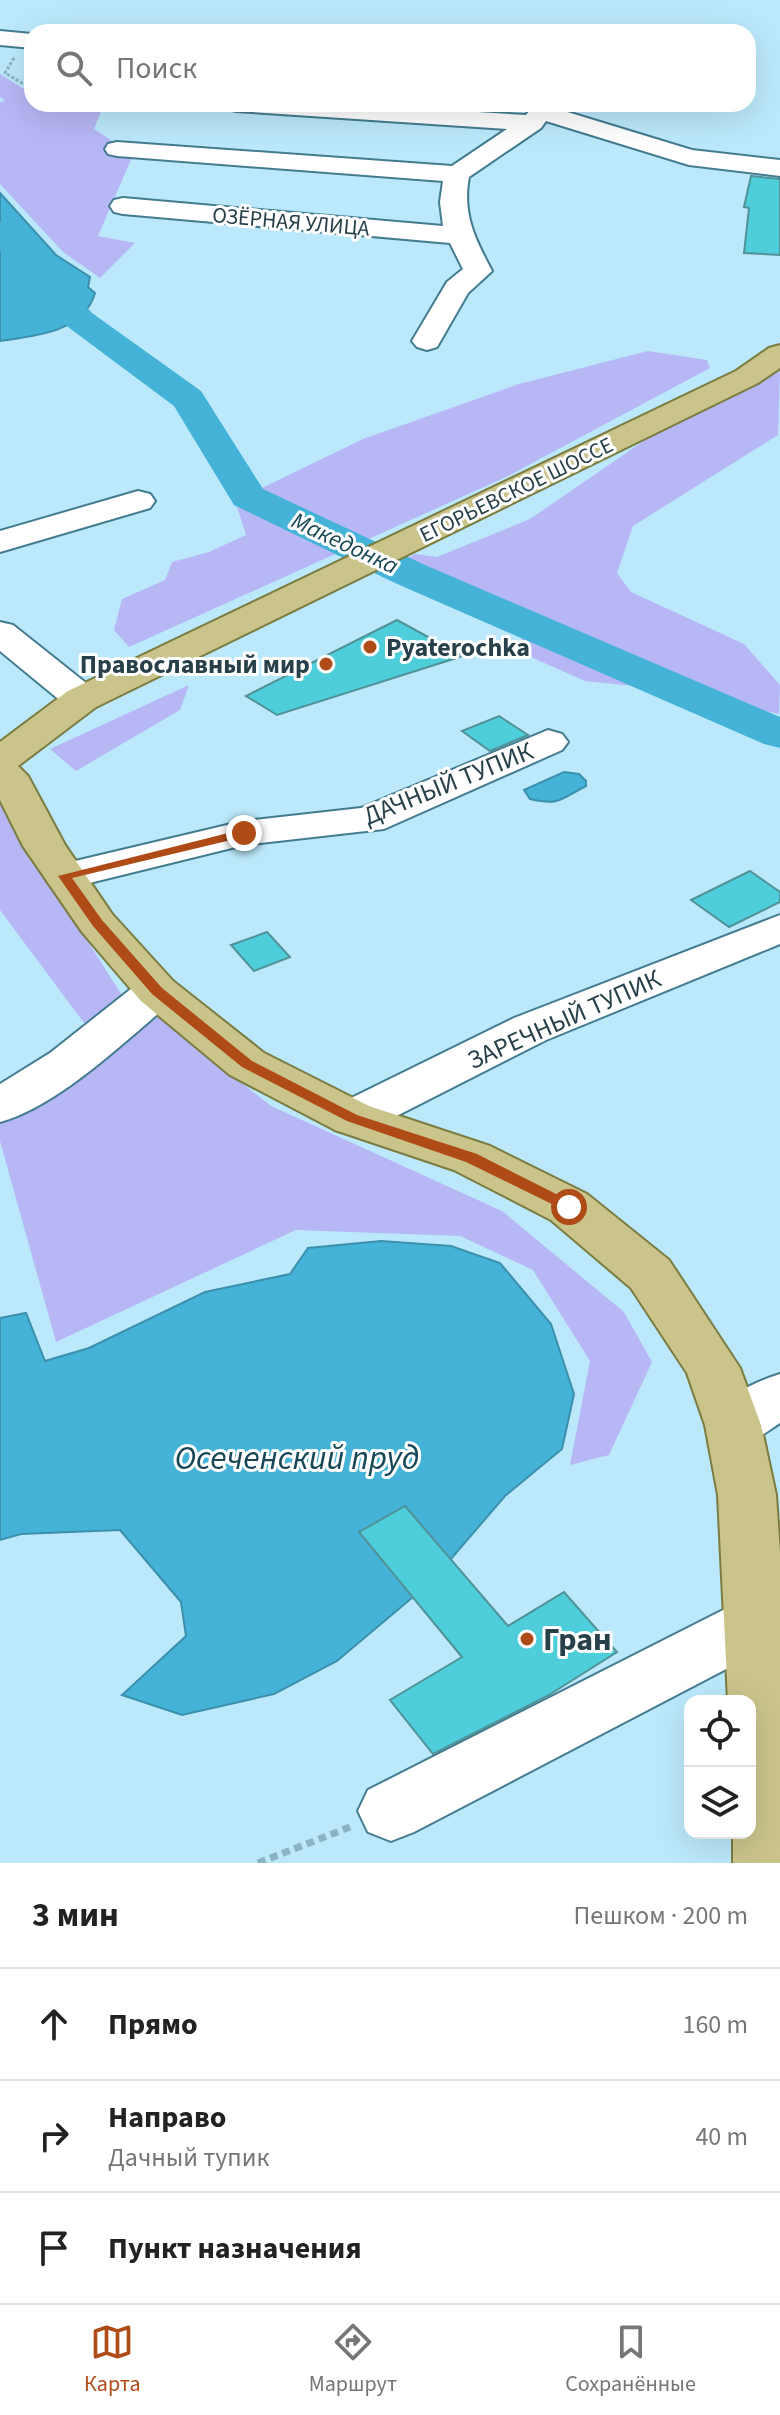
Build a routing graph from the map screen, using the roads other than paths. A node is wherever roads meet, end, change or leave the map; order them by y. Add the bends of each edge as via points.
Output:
1 (0, 38) edge
2 (24, 40) edge
3 (504, 112) edge
4 (537, 113) edge
5 (117, 149) dead end
6 (780, 168) edge
7 (457, 174) junction
8 (123, 206) dead end
9 (460, 236) junction
10 (427, 341) dead end
11 (780, 354) edge
12 (138, 501) dead end
13 (0, 542) edge
14 (0, 633) edge
15 (82, 699) junction
16 (548, 742) dead end
17 (0, 761) edge
18 (0, 776) edge
19 (65, 876) junction
20 (780, 928) edge
21 (157, 991) junction
22 (0, 1106) edge
23 (352, 1118) junction
24 (780, 1395) edge
25 (733, 1425) junction
26 (768, 1619) edge
27 (391, 1811) road end
28 (771, 1832) edge

1 - 2 street
3 - 4 street
4 - 6 street via 689,157
4 - 7 street
5 - 7 street
7 - 9 street via 450,202
8 - 9 street, ОЗЁРНАЯ УЛИЦА
9 - 10 street via 478,271 457,288
11 - 15 main road, ЕГОРЬЕВСКОЕ ШОССЕ via 747,377
12 - 13 street
14 - 15 street
15 - 17 main road, ЕГОРЬЕВСКОЕ ШОССЕ
16 - 19 street, ДАЧНЫЙ ТУПИК via 369,820 244,833
18 - 19 main road via 8,776
19 - 21 main road via 97,923
20 - 23 street, ЗАРЕЧНЫЙ ТУПИК via 530,1029
21 - 22 street via 67,1064
21 - 23 main road via 247,1064
23 - 25 main road via 472,1158 569,1207 650,1274 713,1368
24 - 25 street
25 - 26 main road
26 - 27 street
26 - 28 main road

